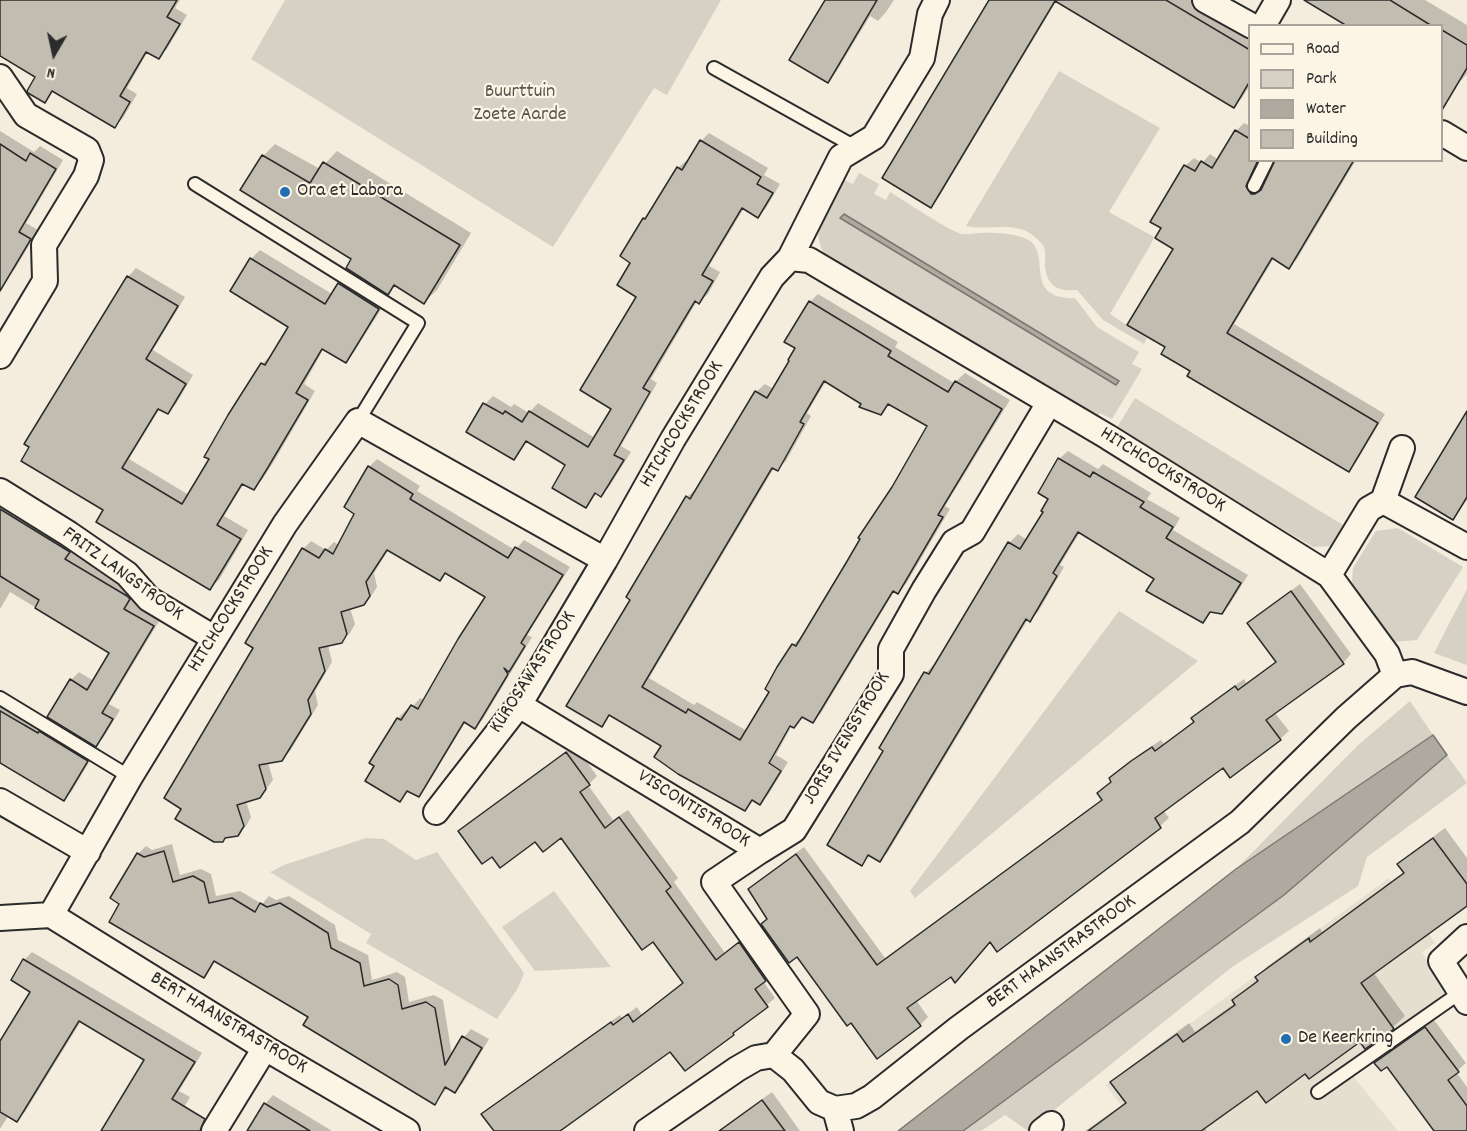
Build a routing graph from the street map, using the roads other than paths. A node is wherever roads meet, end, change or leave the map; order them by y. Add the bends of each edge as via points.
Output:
1 (938, 0) edge
2 (1205, 0) edge
3 (1278, 0) edge
4 (1248, 24) edge
5 (1264, 24) edge
6 (714, 68) dead end
7 (0, 77) edge
8 (1443, 134) edge
9 (857, 148) junction
10 (1467, 148) edge
11 (1266, 162) edge
12 (195, 184) dead end
13 (1254, 186) dead end
14 (790, 258) junction
15 (0, 356) edge
16 (1049, 403) junction
17 (358, 421) junction
18 (1402, 448) dead end
19 (0, 491) edge
20 (1383, 501) junction
21 (1467, 547) edge
22 (605, 560) junction
23 (1329, 575) junction
24 (214, 638) junction
25 (1395, 675) junction
26 (1467, 692) edge
27 (0, 698) edge
28 (519, 705) junction
29 (130, 777) junction
30 (0, 801) edge
31 (436, 812) dead end
32 (760, 851) junction
33 (88, 852) junction
34 (51, 915) junction
35 (0, 918) edge
36 (1467, 937) edge
37 (1464, 997) edge
38 (265, 1048) junction
39 (774, 1055) junction
40 (1318, 1092) dead end
41 (838, 1120) edge
42 (214, 1131) edge
43 (407, 1131) edge
44 (647, 1131) edge

1 - 9 street via 930,14 922,58 874,137
2 - 4 street
3 - 5 street
6 - 9 lane
7 - 15 street via 26,115 87,150 91,160 86,176 44,245 45,281
8 - 10 street
9 - 14 street via 841,157
11 - 13 lane
12 - 17 lane via 417,323
14 - 16 street, HITCHCOCKSTROOK via 809,260
14 - 22 street, HITCHCOCKSTROOK via 772,278 673,439
16 - 23 street, HITCHCOCKSTROOK
16 - 32 street, JORIS IVENSSTROOK via 972,532 954,542 924,590 891,649 891,674 794,830
17 - 22 street
17 - 24 street, HITCHCOCKSTROOK via 285,524
18 - 20 street
19 - 24 street, FRITZ LANGSTROOK via 127,574 149,599
20 - 21 street
20 - 23 street via 1370,509
22 - 28 street, KUROSAWASTROOK
23 - 25 street, HITCHCOCKSTROOK via 1387,654
24 - 29 street, HITCHCOCKSTROOK
25 - 26 street via 1412,672
25 - 41 street, BERT HAANSTRASTROOK via 1240,822
27 - 29 lane
28 - 31 street, KUROSAWASTROOK
28 - 32 street, VISCONTISTROOK
29 - 33 street, HITCHCOCKSTROOK
30 - 33 street
32 - 39 street, VISCONTISTROOK via 714,882 807,1014
33 - 34 street, HITCHCOCKSTROOK
34 - 35 street
34 - 38 street, BERT HAANSTRASTROOK
36 - 37 street via 1441,961
37 - 40 lane
38 - 42 street
38 - 43 street, BERT HAANSTRASTROOK
39 - 41 street, BERT HAANSTRASTROOK via 793,1070
39 - 44 street via 756,1058 737,1069

